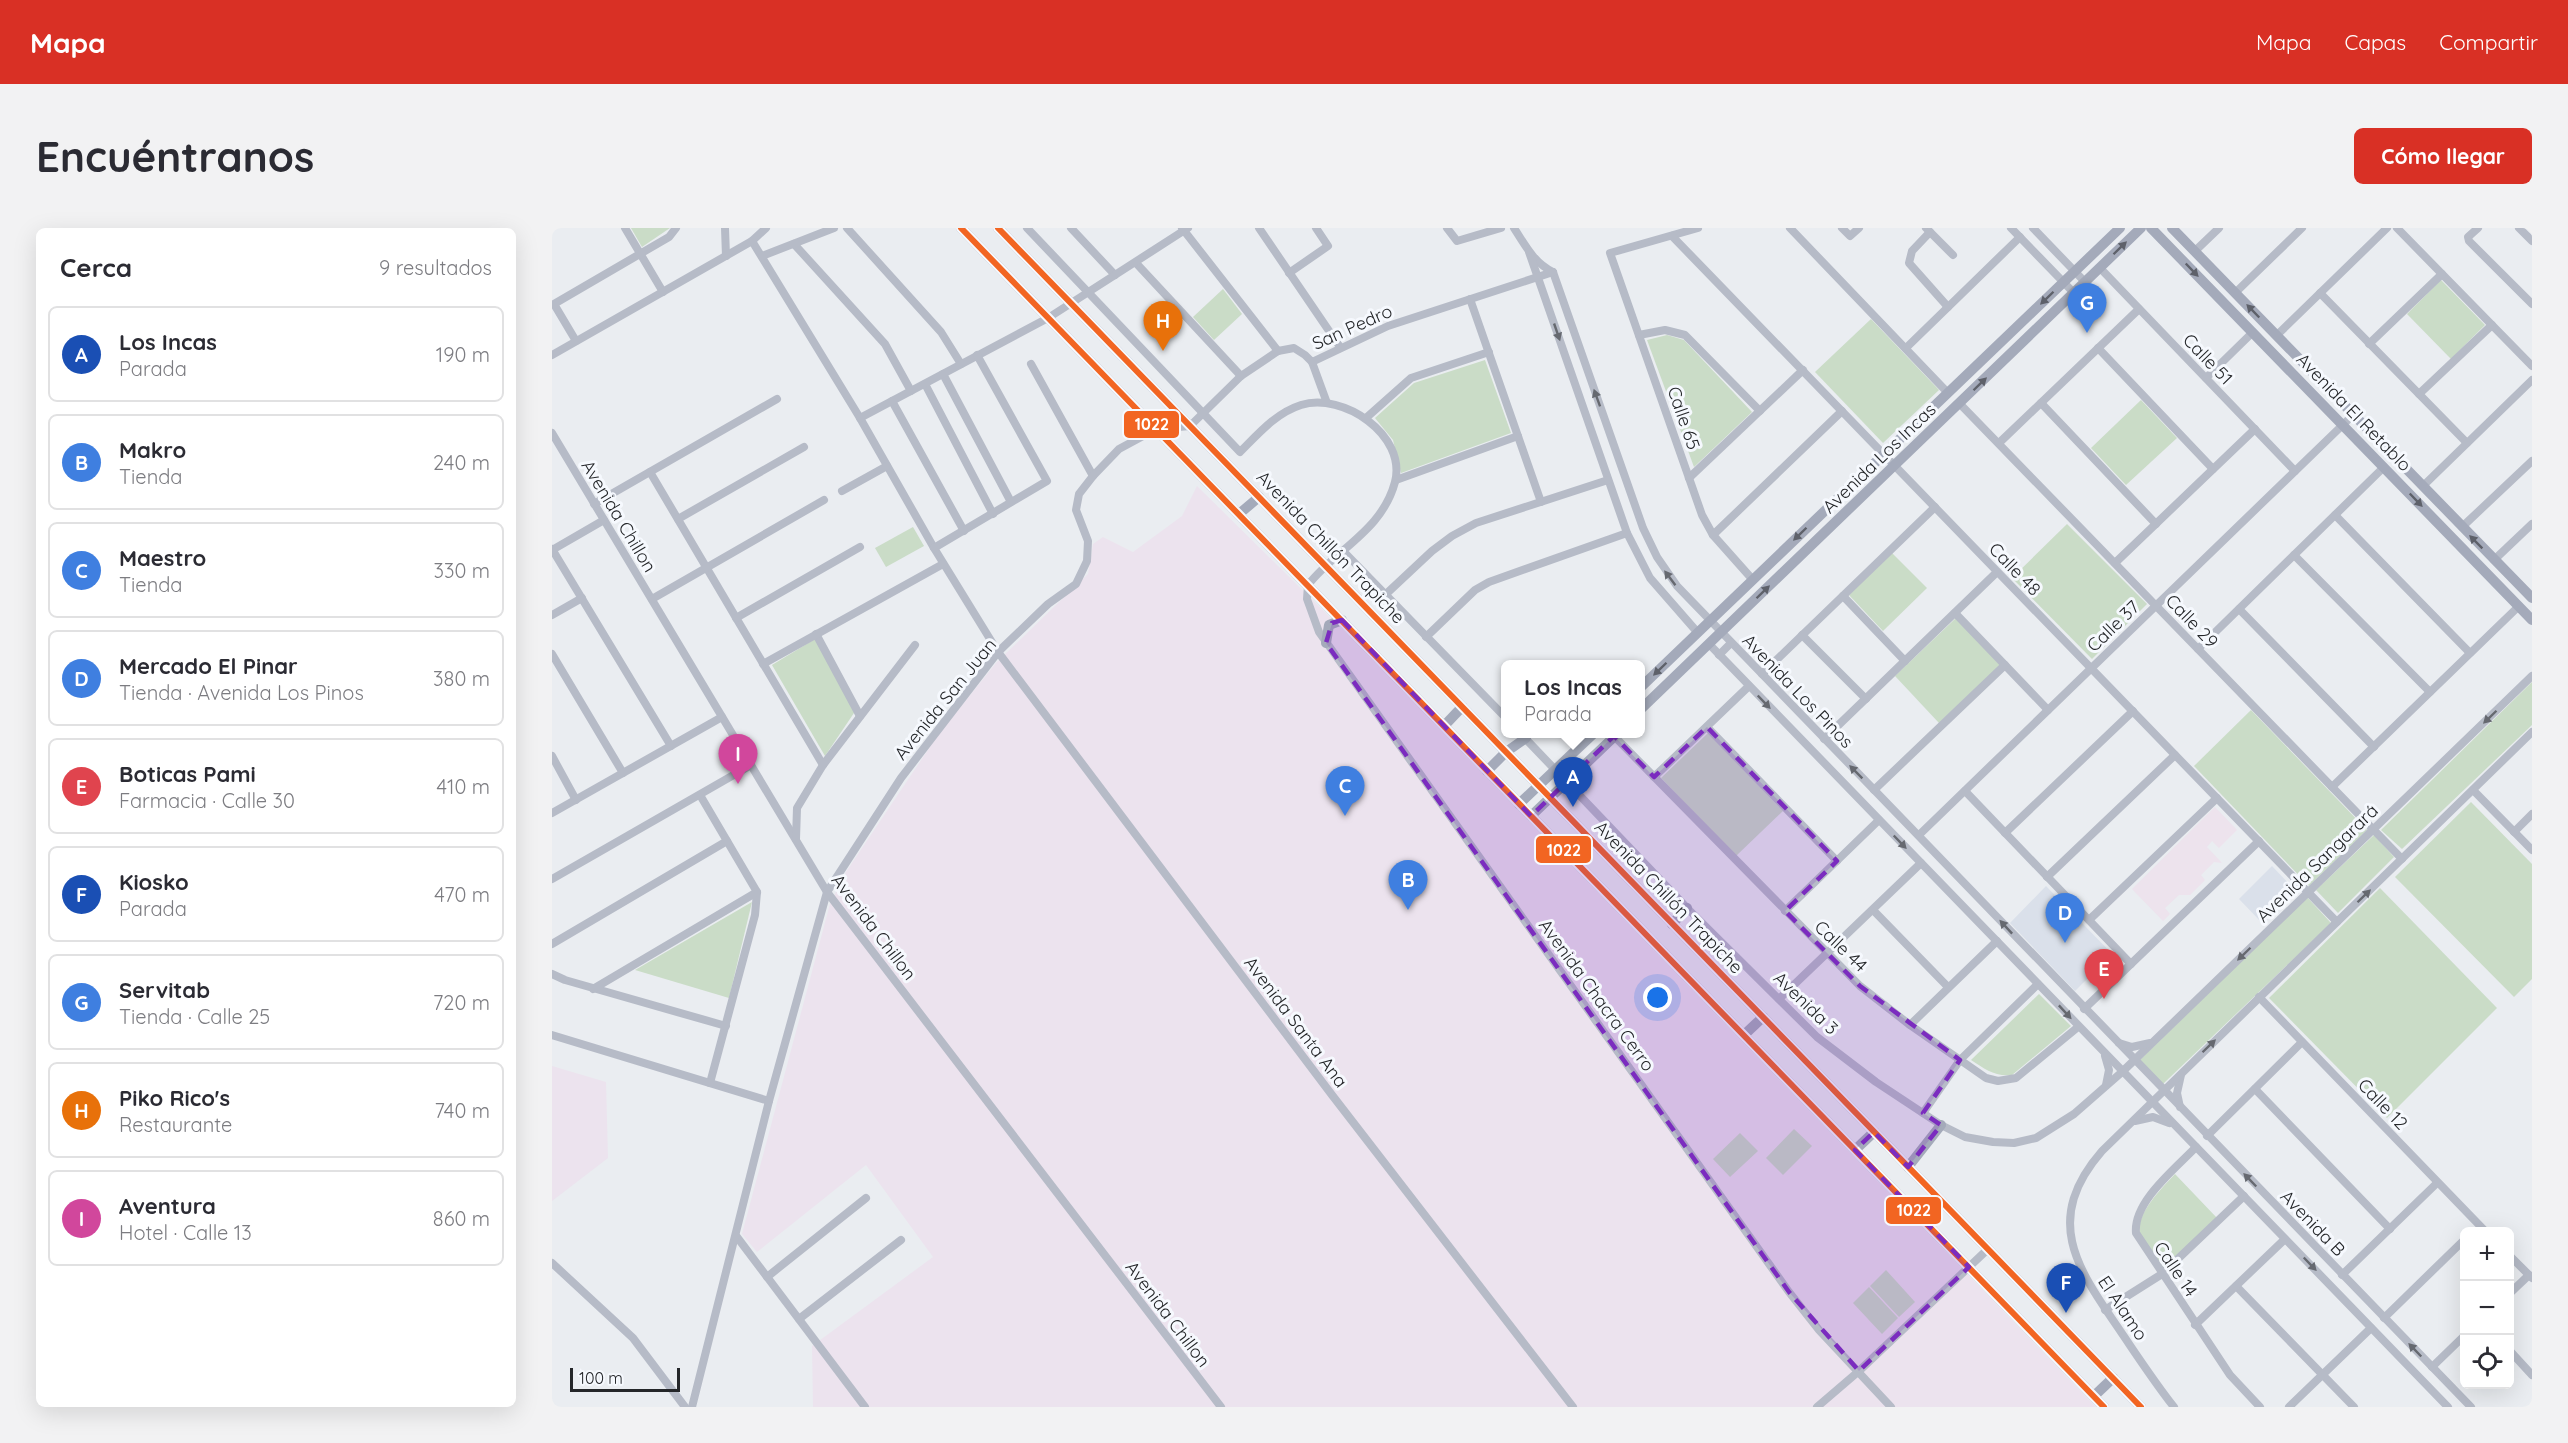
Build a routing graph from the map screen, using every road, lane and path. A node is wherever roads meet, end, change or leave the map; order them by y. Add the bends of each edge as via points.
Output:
1 (625, 228) edge
2 (676, 228) edge
3 (725, 228) edge
4 (766, 228) edge
5 (834, 228) edge
6 (847, 228) edge
7 (961, 228) edge
8 (999, 228) edge
9 (1027, 228) edge
10 (1071, 228) edge
11 (1259, 228) edge
12 (1316, 228) edge
13 (1447, 228) edge
14 (1501, 228) edge
15 (1514, 228) edge
16 (1698, 228) edge
17 (1790, 228) edge
18 (1842, 228) edge
19 (1859, 228) edge
20 (2011, 228) edge
21 (2033, 228) edge
22 (2141, 228) edge
23 (2151, 228) edge
24 (2172, 228) edge
25 (2219, 228) edge
26 (2302, 228) edge
27 (2387, 228) edge
28 (2397, 228) edge
29 (2478, 228) edge
30 (2519, 228) edge
31 (1184, 229) edge
32 (2118, 229) edge
33 (1928, 230) edge
34 (1672, 236) junction
35 (2020, 237) junction
36 (752, 241) junction
37 (2532, 242) edge
38 (794, 244) junction
39 (2195, 251) junction
40 (1529, 252) junction
41 (641, 255) junction
42 (1953, 255) dead end
43 (726, 256) junction
44 (762, 256) junction
45 (1136, 263) junction
46 (2100, 268) junction
47 (2075, 271) junction
48 (1553, 272) junction
49 (1289, 273) junction
50 (2442, 274) junction
51 (1115, 275) junction
52 (1538, 277) junction
53 (2064, 282) junction
54 (2085, 282) junction
55 (663, 292) junction
56 (1090, 292) junction
57 (2235, 292) junction
58 (2074, 293) junction
59 (2320, 293) junction
60 (1470, 299) junction
61 (1071, 303) junction
62 (2532, 304) edge
63 (1948, 307) junction
64 (2139, 309) junction
65 (1048, 318) junction
66 (2492, 325) junction
67 (2253, 332) junction
68 (1639, 334) junction
69 (2277, 335) junction
70 (576, 341) junction
71 (2369, 344) junction
72 (1340, 347) junction
73 (1906, 348) junction
74 (2098, 348) junction
75 (1278, 351) junction
76 (1489, 352) junction
77 (552, 355) edge
78 (977, 355) junction
79 (1312, 362) junction
80 (961, 364) junction
81 (1031, 364) dead end
82 (2532, 366) edge
83 (1803, 370) junction
84 (943, 374) junction
85 (1241, 376) junction
86 (2206, 378) junction
87 (2532, 380) edge
88 (925, 384) junction
89 (911, 391) junction
90 (1948, 393) junction
91 (2419, 394) junction
92 (777, 399) dead end
93 (892, 401) junction
94 (1327, 403) junction
95 (2041, 403) junction
96 (1960, 404) junction
97 (1760, 411) junction
98 (1842, 411) junction
99 (1204, 413) junction
100 (2354, 414) junction
101 (860, 418) junction
102 (1366, 418) junction
103 (1917, 422) junction
104 (2343, 425) junction
105 (1190, 426) junction
106 (1156, 429) junction
107 (2255, 429) junction
108 (552, 433) edge
109 (1928, 433) junction
110 (1518, 436) junction
111 (1999, 443) junction
112 (2467, 443) junction
113 (804, 447) dead end
114 (1884, 454) junction
115 (2532, 460) edge
116 (1895, 465) junction
117 (887, 466) junction
118 (2384, 467) junction
119 (2213, 469) junction
120 (2295, 471) junction
121 (650, 472) junction
122 (1093, 476) junction
123 (1689, 478) junction
124 (1396, 480) junction
125 (1608, 480) junction
126 (2423, 486) junction
127 (843, 491) dead end
128 (1259, 496) junction
129 (824, 500) dead end
130 (1011, 502) junction
131 (1541, 502) junction
132 (594, 504) junction
133 (1935, 507) junction
134 (993, 514) junction
135 (1239, 514) junction
136 (2335, 515) junction
137 (678, 519) junction
138 (604, 520) junction
139 (2156, 524) junction
140 (2532, 524) edge
141 (2462, 526) junction
142 (964, 531) junction
143 (1627, 533) junction
144 (1713, 535) junction
145 (860, 547) dead end
146 (934, 548) junction
147 (552, 549) edge
148 (1344, 552) junction
149 (2294, 555) junction
150 (2494, 560) junction
151 (2115, 563) junction
152 (943, 564) junction
153 (1326, 567) junction
154 (707, 568) junction
155 (1997, 572) junction
156 (1752, 580) junction
157 (1308, 585) junction
158 (1385, 595) junction
159 (1843, 596) junction
160 (582, 598) junction
161 (2532, 598) edge
162 (652, 599) junction
163 (2156, 605) junction
164 (2518, 606) junction
165 (2239, 609) junction
166 (1955, 613) junction
167 (552, 615) edge
168 (736, 618) junction
169 (2532, 620) edge
170 (1342, 621) junction
171 (1710, 621) junction
172 (1698, 633) junction
173 (1721, 633) junction
174 (816, 634) junction
175 (1802, 635) junction
176 (1426, 638) junction
177 (1731, 643) junction
178 (1326, 644) junction
179 (1709, 644) junction
180 (915, 645) dead end
181 (2198, 649) junction
182 (998, 652) junction
183 (2470, 653) junction
184 (552, 654) edge
185 (1719, 655) junction
186 (1905, 661) junction
187 (763, 664) junction
188 (2005, 665) junction
189 (2091, 668) junction
190 (1762, 674) junction
191 (2532, 676) edge
192 (1645, 684) edge
193 (1749, 686) junction
194 (2430, 693) junction
195 (1866, 699) junction
196 (1645, 706) edge
197 (1462, 707) junction
198 (2048, 710) junction
199 (2133, 711) junction
200 (1501, 713) edge
201 (860, 716) junction
202 (722, 717) junction
203 (1444, 726) junction
204 (1707, 727) junction
205 (2532, 732) edge
206 (1521, 738) edge
207 (1525, 738) edge
208 (1589, 738) edge
209 (1612, 738) edge
210 (1618, 738) edge
211 (1824, 739) junction
212 (672, 746) junction
213 (2374, 747) junction
214 (1506, 752) junction
215 (2175, 754) junction
216 (552, 756) edge
217 (751, 765) junction
218 (823, 765) junction
219 (1556, 769) junction
220 (1488, 771) junction
221 (623, 773) junction
222 (1654, 777) junction
223 (1567, 781) junction
224 (1538, 785) junction
225 (2332, 787) junction
226 (1874, 790) junction
227 (1965, 790) junction
228 (2473, 790) junction
229 (700, 795) junction
230 (1550, 798) junction
231 (2217, 798) junction
232 (576, 800) junction
233 (1519, 804) junction
234 (552, 813) edge
235 (2532, 814) edge
236 (1531, 816) junction
237 (1880, 820) junction
238 (2374, 830) junction
239 (2514, 832) junction
240 (2005, 833) junction
241 (1919, 835) junction
242 (796, 840) junction
243 (2259, 841) junction
244 (727, 842) junction
245 (2532, 850) edge
246 (2402, 859) junction
247 (1837, 861) junction
248 (1921, 863) junction
249 (2048, 877) junction
250 (552, 879) edge
251 (757, 892) junction
252 (827, 892) junction
253 (2308, 892) junction
254 (1687, 908) junction
255 (1873, 910) junction
256 (1785, 911) junction
257 (2089, 920) junction
258 (2337, 922) junction
259 (1672, 924) junction
260 (1997, 940) junction
261 (552, 944) edge
262 (2031, 953) junction
263 (1827, 954) junction
264 (2019, 964) junction
265 (2131, 964) junction
266 (552, 974) edge
267 (2038, 984) junction
268 (1948, 987) junction
269 (593, 989) junction
270 (2259, 998) junction
271 (1779, 999) junction
272 (2084, 1009) junction
273 (1762, 1017) junction
274 (1910, 1025) junction
275 (726, 1026) junction
276 (2078, 1027) junction
277 (552, 1035) edge
278 (1744, 1035) junction
279 (2112, 1038) junction
280 (2157, 1039) junction
281 (2302, 1042) junction
282 (2101, 1050) junction
283 (1960, 1060) junction
284 (2134, 1060) junction
285 (2186, 1068) junction
286 (2122, 1072) junction
287 (710, 1083) junction
288 (2105, 1087) junction
289 (2255, 1089) junction
290 (2163, 1091) junction
291 (770, 1101) junction
292 (2152, 1102) junction
293 (1923, 1113) junction
294 (2185, 1113) junction
295 (1941, 1125) junction
296 (2127, 1127) junction
297 (2176, 1127) junction
298 (1874, 1132) junction
299 (2207, 1136) junction
300 (2196, 1147) junction
301 (1855, 1150) junction
302 (1908, 1167) junction
303 (2437, 1183) junction
304 (1935, 1195) junction
305 (2244, 1196) junction
306 (866, 1198) dead end
307 (2276, 1206) junction
308 (1917, 1213) junction
309 (2264, 1218) junction
310 (2477, 1227) edge
311 (2390, 1229) junction
312 (737, 1237) junction
313 (2285, 1239) junction
314 (901, 1240) dead end
315 (2460, 1244) edge
316 (1988, 1249) junction
317 (2514, 1260) edge
318 (552, 1263) edge
319 (1969, 1267) junction
320 (2162, 1274) junction
321 (2342, 1275) junction
322 (2530, 1276) edge
323 (767, 1277) junction
324 (2236, 1286) junction
325 (2514, 1290) edge
326 (2105, 1310) junction
327 (2384, 1318) junction
328 (799, 1319) junction
329 (2196, 1324) junction
330 (2371, 1328) junction
331 (2460, 1340) edge
332 (2514, 1355) edge
333 (2432, 1367) junction
334 (1859, 1371) junction
335 (2322, 1375) junction
336 (2532, 1375) edge
337 (2113, 1378) junction
338 (2094, 1396) junction
339 (685, 1407) edge
340 (692, 1407) edge
341 (865, 1407) edge
342 (1221, 1407) edge
343 (1573, 1407) edge
344 (1817, 1407) edge
345 (1891, 1407) edge
346 (2104, 1407) edge
347 (2141, 1407) edge
348 (2174, 1407) edge
349 (2260, 1407) edge
350 (2289, 1407) edge
351 (2354, 1407) edge
352 (2448, 1407) edge
353 (2471, 1407) edge

1 - 41 street
2 - 41 street
3 - 43 street
4 - 36 street
5 - 38 street
6 - 80 street via 941,332
7 - 65 main road
8 - 61 main road, Avenida Chillón Trapiche
9 - 56 street
10 - 51 street
11 - 49 street
12 - 49 street via 1328,246
13 - 14 street via 1457,241
15 - 40 street
16 - 34 street
17 - 73 street
18 - 19 street via 1850,236
20 - 35 street
21 - 47 street
46 -> 22 main road, Avenida Los Incas
23 -> 67 main road, Avenida El Retablo
24 - 39 main road, Avenida El Retablo
25 - 39 street
26 - 57 street
27 - 59 street
28 - 50 street
29 - 62 street via 2468,237 2469,241
30 - 37 street
31 - 45 street
31 - 75 street
32 - 47 main road, Avenida Los Incas
33 - 42 street
33 - 63 street via 1912,251 1909,263
34 - 68 street, Calle 65 via 1610,253
34 - 83 street, Calle 48
35 - 53 street
35 - 63 street
36 - 43 street
36 - 44 street, Avenida Santa Ana
38 - 44 street
38 - 89 street via 885,344
39 - 57 main road, Avenida El Retablo
40 - 48 street via 1542,267
40 - 52 street
41 - 55 street
41 - 70 street via 554,304
43 - 55 street
44 - 101 street, Avenida Santa Ana
45 - 51 street
45 - 85 street
46 - 54 main road, Avenida Los Incas
46 - 64 street, Calle 51
47 - 53 main road, Avenida Los Incas
47 - 54 street
48 - 52 street, San Pedro
171 -> 48 street, Avenida Los Pinos via 1666,572 1643,528
49 - 72 street
50 - 66 street
50 - 71 street
51 - 56 street
52 - 60 street, San Pedro
52 -> 125 street
53 - 58 street
53 -> 90 main road, Avenida Los Incas
54 - 58 main road, Avenida Los Incas
55 - 70 street
56 - 61 street
56 - 99 street
69 -> 57 main road, Avenida El Retablo
96 -> 58 main road, Avenida Los Incas
59 - 69 street
59 - 71 street
60 - 72 street, San Pedro via 1388,326
60 - 76 street
61 - 65 street
61 - 105 main road, Avenida Chillón Trapiche
63 - 73 street
64 - 74 street
64 - 86 street, Calle 51
65 - 78 street
65 - 106 main road
66 - 82 street
66 - 91 street
67 - 86 street
67 - 104 main road, Avenida El Retablo
68 - 97 street via 1665,330 1685,335
68 - 123 street, Calle 65
69 - 100 main road, Avenida El Retablo
70 - 77 street
71 - 91 street
72 - 79 street, San Pedro
73 - 90 street
74 - 95 street
74 - 119 street
75 - 79 street, San Pedro via 1294,348
75 - 85 street
76 - 102 street via 1411,378
76 - 110 street
78 - 80 street
78 - 130 street via 1047,481
79 - 94 street
80 - 84 street
81 - 122 street
83 - 97 street
83 - 98 street, Calle 48
84 - 88 street
84 - 130 street
85 - 99 street
86 - 107 street, Calle 51
87 - 112 street
88 - 89 street
88 - 134 street
89 - 93 street
90 - 103 main road, Avenida Los Incas
91 - 112 street
92 - 121 street
93 - 101 street
93 - 142 street
94 - 99 street via 1303,404 1278,416 1240,452
94 - 102 street
95 - 111 street
95 - 139 street
96 - 109 main road, Avenida Los Incas
96 - 111 street, Calle 29
97 - 123 street
98 - 114 street, Calle 48
98 - 144 street
99 - 105 street
100 - 104 street, Calle 37
100 - 126 main road, Avenida El Retablo
101 - 117 street, Avenida Santa Ana
102 - 124 street via 1389,444
103 - 109 main road
103 - 114 main road, Avenida Los Incas
104 - 118 main road, Avenida El Retablo
104 - 120 street, Calle 37
105 - 106 street, Avenida San Juan
105 - 128 main road, Avenida Chillón Trapiche
106 - 122 street, Avenida San Juan via 1119,449
106 - 135 main road
107 - 119 street
107 - 120 street, Calle 51
108 - 132 street, Avenida Chillon
109 - 116 main road, Avenida Los Incas
110 - 124 street
110 - 131 street
111 - 151 street, Calle 29
112 - 126 street
113 - 137 street
114 - 116 street, Calle 48
114 -> 156 main road, Avenida Los Incas
115 - 141 street
116 - 133 street, Calle 48
173 -> 116 main road, Avenida Los Incas
117 - 127 street
117 - 146 street, Avenida Santa Ana
118 - 136 street
118 -> 164 main road, Avenida El Retablo
119 - 139 street
120 - 163 street, Calle 37
121 - 132 street
121 - 137 street
122 - 182 street, Avenida San Juan via 1079,494 1076,510 1088,541 1087,561 1076,584 1048,604
123 - 144 street, Calle 65
124 - 148 street via 1377,518
125 - 131 street
125 - 143 street
126 - 141 main road, Avenida El Retablo
128 - 135 main road
128 - 153 main road, Avenida Chillón Trapiche
129 - 154 street
130 - 134 street
131 - 158 street via 1476,523 1452,536
132 - 138 street, Avenida Chillon
133 - 155 street, Calle 48
133 - 159 street
134 - 142 street
135 - 157 main road
136 - 149 street
136 - 183 street
137 - 154 street
138 - 147 street
138 - 162 street, Avenida Chillon
139 - 151 street
140 - 150 street
150 -> 141 main road, Avenida El Retablo
142 - 146 street
143 - 172 street via 1650,578
143 - 176 street via 1489,582 1475,590
144 - 156 street, Calle 65
145 - 168 street
146 - 152 street, Avenida Santa Ana
147 - 160 street
148 - 153 street
148 - 158 street
149 - 165 street
149 - 194 street
150 - 161 main road, Avenida El Retablo
151 - 163 street, Calle 29
152 - 174 street
152 - 182 street, Avenida Santa Ana
153 - 157 street
153 - 197 main road, Avenida Chillón Trapiche
154 - 162 street
154 - 168 street
155 - 166 street
155 - 189 street, Calle 48
156 - 171 main road, Avenida Los Incas
157 - 170 main road
157 - 178 street, Avenida Chacra Cerro via 1310,610
158 - 176 street
159 - 175 street
159 - 186 street
160 - 167 street
160 - 212 street
162 - 202 street, Avenida Chillon
163 - 181 street, Calle 29
163 - 189 street, Calle 37
164 - 169 main road, Avenida El Retablo
164 - 183 street
165 - 181 street
165 - 213 street
166 - 186 street
166 - 188 street
168 - 187 street
170 - 178 main road via 1329,625
170 - 203 main road
171 - 172 main road, Avenida Los Incas
171 - 173 street, Avenida Los Pinos
172 -> 192 main road, Avenida Los Incas
173 - 177 street, Avenida Los Pinos
173 - 179 main road, Avenida Los Incas
174 - 187 street
174 - 201 street
175 - 190 street
175 - 195 street
176 - 200 street
177 - 185 street
177 - 190 street, Avenida Los Pinos
178 - 334 street, Avenida Chacra Cerro via 1789,1292
179 - 185 street, Avenida Los Pinos
179 - 196 main road, Avenida Los Incas
180 - 201 street
181 - 225 street, Calle 29
182 - 252 street, Avenida San Juan via 901,778
182 - 343 street, Avenida Santa Ana
183 - 194 street
184 - 221 street
185 - 193 street, Avenida Los Pinos
186 - 195 street
187 - 218 street
188 - 198 street
188 - 226 street
189 - 198 street, Calle 37
189 - 199 street, Calle 48
190 - 211 street, Avenida Los Pinos
191 -> 238 street, Avenida Sangarará
193 - 204 street
193 -> 237 street, Avenida Los Pinos
194 - 213 street
195 - 211 street
197 - 203 main road
197 - 214 main road, Avenida Chillón Trapiche
198 - 227 street, Calle 37
199 - 215 street, Calle 48
199 - 240 street
201 - 218 street
202 - 212 street
202 - 217 street, Avenida Chillon
203 - 220 main road
204 - 222 street
204 - 247 street
205 - 228 street
206 - 214 main road
207 - 219 street, Avenida 3
208 - 219 main road
209 - 223 main road
210 - 222 street, Calle 44
226 -> 211 street, Avenida Los Pinos
212 - 221 street
213 - 225 street
214 - 220 main road
214 - 224 main road, Avenida Chillón Trapiche
215 - 231 street, Calle 48
215 - 249 street
216 - 232 street
217 - 229 street
217 - 242 street, Avenida Chillon
218 - 242 street via 797,808
219 - 223 street, Avenida 3
219 - 224 main road
220 - 233 main road
221 - 232 street
222 - 256 street, Calle 44
223 - 230 main road
223 - 254 street, Avenida 3
224 - 230 main road, Avenida Chillón Trapiche
224 - 233 main road
225 - 238 street, Calle 29
226 - 241 street, Avenida Los Pinos
227 - 240 street
227 - 241 street, Calle 37
228 - 239 street
228 - 246 street
229 - 244 street
229 - 250 street
230 - 236 main road
230 - 259 main road, Avenida Chillón Trapiche
231 - 243 street, Calle 48
231 - 257 street
232 - 234 street
233 - 236 main road
235 - 239 street
236 - 278 main road
237 - 247 street
237 -> 248 street, Avenida Los Pinos
238 - 246 street, Calle 29
238 - 253 street, Avenida Sangarará
239 - 245 street
240 - 249 street
262 -> 241 street, Avenida Los Pinos
242 - 252 street, Avenida Chillon
243 - 253 street, Calle 48
243 - 265 street
244 - 251 street
244 - 261 street
258 -> 246 street
247 - 256 street
248 - 255 street
248 - 260 street, Avenida Los Pinos
249 - 257 street
251 - 269 street
251 - 275 street via 755,915
252 - 291 street, Avenida San Juan
252 - 342 street, Avenida Chillon
253 - 258 street, Calle 48
253 -> 280 street, Avenida Sangarará
254 - 259 main road
254 - 271 street, Avenida 3
255 - 263 street
255 - 268 street
256 - 263 street, Calle 44
257 - 265 street
258 - 270 street
259 - 273 main road, Avenida Chillón Trapiche
260 - 264 street, Avenida Los Pinos
260 - 268 street
262 - 264 street
262 - 272 street, Avenida Los Pinos
263 - 271 street
263 - 274 street, Calle 44
264 - 267 street, Avenida Los Pinos
265 - 272 street
266 - 269 street
267 -> 276 street, Avenida Los Pinos
267 - 283 street
268 - 274 street
269 - 275 street
270 - 281 street, Calle 12
285 -> 270 street
271 - 293 street, Avenida 3 via 1817,1037
272 - 279 street, Avenida Los Pinos
273 - 278 main road
273 - 298 main road, Avenida Chillón Trapiche
274 - 283 street, Calle 44
275 - 287 street
276 - 282 street, Avenida Los Pinos
276 - 283 street, Calle 44 via 2025,1073 2007,1081 1986,1078
277 - 287 street
278 - 301 main road
279 - 280 street via 2132,1047
279 - 284 street, Avenida Los Pinos
280 - 284 street, Avenida Sangarará
281 - 289 street
281 - 303 street, Calle 12
282 - 286 street, Avenida Los Pinos
282 - 288 street via 2109,1070
283 - 293 street
284 - 286 street, Avenida Sangarará
284 - 290 street, Avenida B
285 - 290 street
285 - 294 street via 2177,1087
286 - 288 street, Avenida 3
286 - 292 street, Avenida B
287 - 291 street
288 - 295 street, Avenida 3 via 2074,1114 2036,1138 1993,1142 1965,1137
289 - 299 street
289 - 311 street
290 - 292 street
290 - 294 street, Avenida B
291 - 312 street, Avenida San Juan
292 - 296 street, El Alamo
292 - 297 street, Avenida B
293 - 295 street, Avenida 3
294 - 299 street, Avenida B
295 - 302 main road
296 - 297 street via 2153,1117
296 - 326 street, El Alamo via 2089,1165 2071,1208 2075,1258
297 - 300 street, Avenida B
298 - 301 main road
298 - 302 main road, Avenida Chillón Trapiche
307 -> 299 street, Avenida B
300 - 305 street, Avenida B
300 - 320 street, Calle 14 via 2144,1202 2135,1224 2141,1245
301 - 308 main road
302 - 304 main road, Avenida Chillón Trapiche
303 - 310 street, Calle 12
303 - 311 street
304 - 308 main road
304 - 316 main road, Avenida Chillón Trapiche
305 - 309 street, Avenida B
305 - 320 street
306 - 323 street
307 - 309 street
307 - 321 street, Avenida B
308 - 319 main road
309 - 313 street, Avenida B
311 - 321 street
312 - 323 street
312 - 340 street, Avenida San Juan
313 - 324 street
313 -> 330 street, Avenida B
314 - 328 street
315 - 327 street
316 - 319 street
316 - 337 main road, Avenida Chillón Trapiche
317 - 322 street
318 - 339 street via 633,1338
319 - 334 street
319 - 338 main road
320 - 326 street
320 - 329 street, Calle 14
321 - 327 street, Avenida B
322 - 325 street
323 - 328 street
324 - 329 street
324 - 335 street
326 - 348 street, El Alamo
333 -> 327 street, Avenida B
328 - 341 street
329 - 349 street, Calle 14 via 2230,1374
330 - 335 street
330 - 352 street, Avenida B
331 - 333 street
332 - 336 street
333 - 353 street, Avenida B
334 - 344 street
334 - 345 street, Avenida Chacra Cerro
335 - 350 street
335 - 351 street
337 - 338 main road
337 - 347 main road, Avenida Chillón Trapiche
338 - 346 main road

